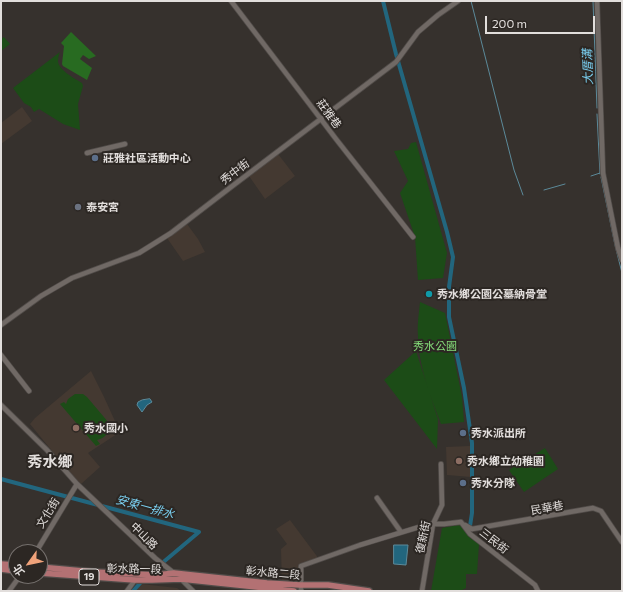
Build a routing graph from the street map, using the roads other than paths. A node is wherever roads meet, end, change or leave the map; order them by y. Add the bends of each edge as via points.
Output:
1 (231, 1) edge
2 (458, 1) edge
3 (597, 1) edge
4 (322, 119) junction
5 (125, 144) dead end
6 (87, 153) dead end
7 (413, 237) dead end
8 (622, 260) edge
9 (1, 325) edge
10 (1, 354) edge
11 (29, 391) dead end
12 (1, 405) edge
13 (441, 464) dead end
14 (77, 484) junction
15 (377, 498) dead end
16 (461, 522) junction
17 (433, 524) junction
18 (401, 532) junction
19 (622, 542) edge
20 (41, 544) edge
21 (48, 568) edge
22 (48, 572) edge
23 (174, 573) junction
24 (137, 577) junction
25 (181, 579) junction
26 (267, 586) junction
27 (300, 588) edge
28 (127, 591) edge
29 (193, 591) edge
30 (294, 591) edge
31 (369, 591) edge
32 (422, 591) edge
33 (538, 591) edge

1 - 4 street, 莊雅巷
2 - 4 street, 秀中街 via 418,32 396,62
3 - 8 street via 603,173
4 - 7 street, 莊雅巷
4 - 9 street, 秀中街 via 171,233 139,253 72,278 41,296
5 - 6 street
10 - 11 street
12 - 14 street, 中山路
13 - 17 street, 復新街 via 442,505
14 - 20 street, 文化街
14 - 23 street, 中山路 via 162,565
15 - 18 street
16 - 17 street
16 - 19 street, 民華巷 via 472,529 593,508 601,511
16 - 33 street, 三民街 via 470,534 535,585
17 - 18 street
17 - 32 street, 復新街
18 - 27 street via 301,566
21 - 24 main road, 彰水路一段 / 19
22 - 24 main road, 彰水路一段 / 19
23 - 24 main road, 彰水路一段 / 19
23 - 25 street, 中山路
23 - 26 main road, 彰水路二段 / 19
24 - 25 main road, 彰水路一段 / 19 via 152,580
24 - 28 street
25 - 26 main road, 彰水路二段 / 19
25 - 29 street, 中山路
26 - 27 main road, 彰水路二段 / 19
26 - 30 main road, 彰水路二段 / 19
27 - 31 main road, 彰水路二段 / 19 via 328,585

